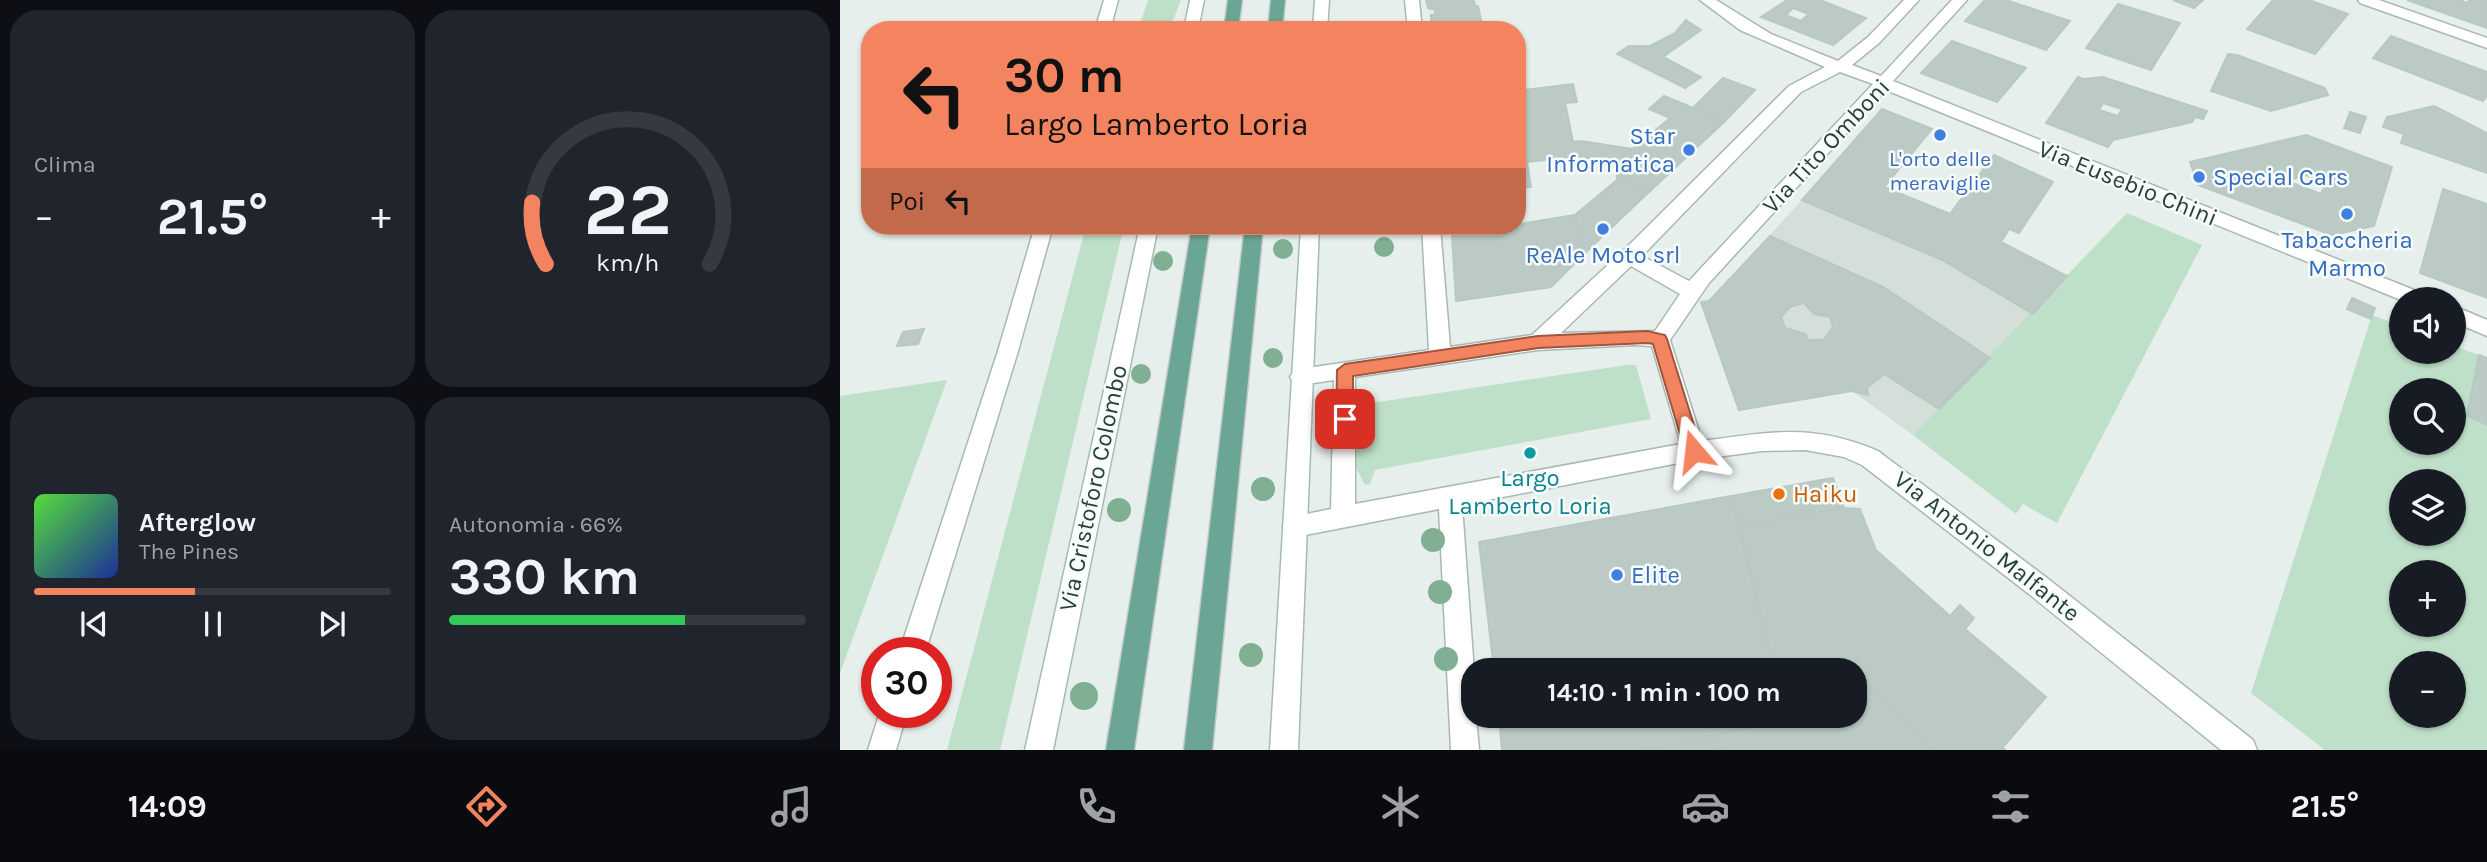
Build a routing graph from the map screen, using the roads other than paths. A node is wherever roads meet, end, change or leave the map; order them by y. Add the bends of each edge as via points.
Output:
1 (1111, 0) edge
2 (1197, 0) edge
3 (1236, 0) edge
4 (1278, 0) edge
5 (1322, 0) edge
6 (1412, 0) edge
7 (1707, 0) edge
8 (1912, 0) edge
9 (1960, 0) edge
10 (2365, 0) edge
11 (1105, 21) edge
12 (1193, 21) edge
13 (1232, 21) edge
14 (1276, 21) edge
15 (1321, 21) edge
16 (1414, 21) edge
17 (2487, 43) edge
18 (1840, 66) junction
19 (1885, 83) junction
20 (1041, 235) edge
21 (1147, 235) edge
22 (1198, 235) edge
23 (1256, 235) edge
24 (1309, 235) edge
25 (1432, 235) edge
26 (1629, 257) junction
27 (2389, 288) edge
28 (1691, 291) junction
29 (2466, 319) edge
30 (2487, 328) edge
31 (1660, 339) junction
32 (1538, 342) junction
33 (1440, 356) junction
34 (1345, 370) junction
35 (1301, 377) junction
36 (1694, 451) junction
37 (1450, 497) junction
38 (1343, 517) junction
39 (1295, 526) junction
40 (917, 637) edge
41 (889, 728) edge
42 (882, 750) edge
43 (1039, 750) edge
44 (1120, 750) edge
45 (1198, 750) edge
46 (1284, 750) edge
47 (1465, 750) edge
48 (2243, 750) edge

1 - 11 street
2 - 12 street
3 - 13 main road
4 - 14 main road
5 - 15 street
6 - 16 street
7 - 18 street, Via Eusebio Chini via 1751,29
8 - 18 street, Via Tito Omboni via 1864,49
9 - 19 street, Via Tito Omboni
10 - 17 street
18 - 19 street, Via Eusebio Chini
18 - 26 street, Via Tito Omboni via 1795,89
19 - 27 street, Via Eusebio Chini
19 - 28 street, Via Tito Omboni
20 - 40 street
21 - 43 street, Via Cristoforo Colombo
22 - 44 main road
23 - 45 main road
24 - 35 street
25 - 33 street
26 - 28 street
26 - 32 street, Via Tito Omboni
28 - 31 street, Via Tito Omboni
29 - 30 street
31 - 32 street
31 - 36 street
32 - 33 street
33 - 34 street
34 - 35 street
34 - 38 street
35 - 39 street
36 - 37 street
36 - 48 street, Via Antonio Malfante via 1805,439 1846,446 1870,458
37 - 38 street
37 - 47 street
38 - 39 street
39 - 46 street
41 - 42 street

